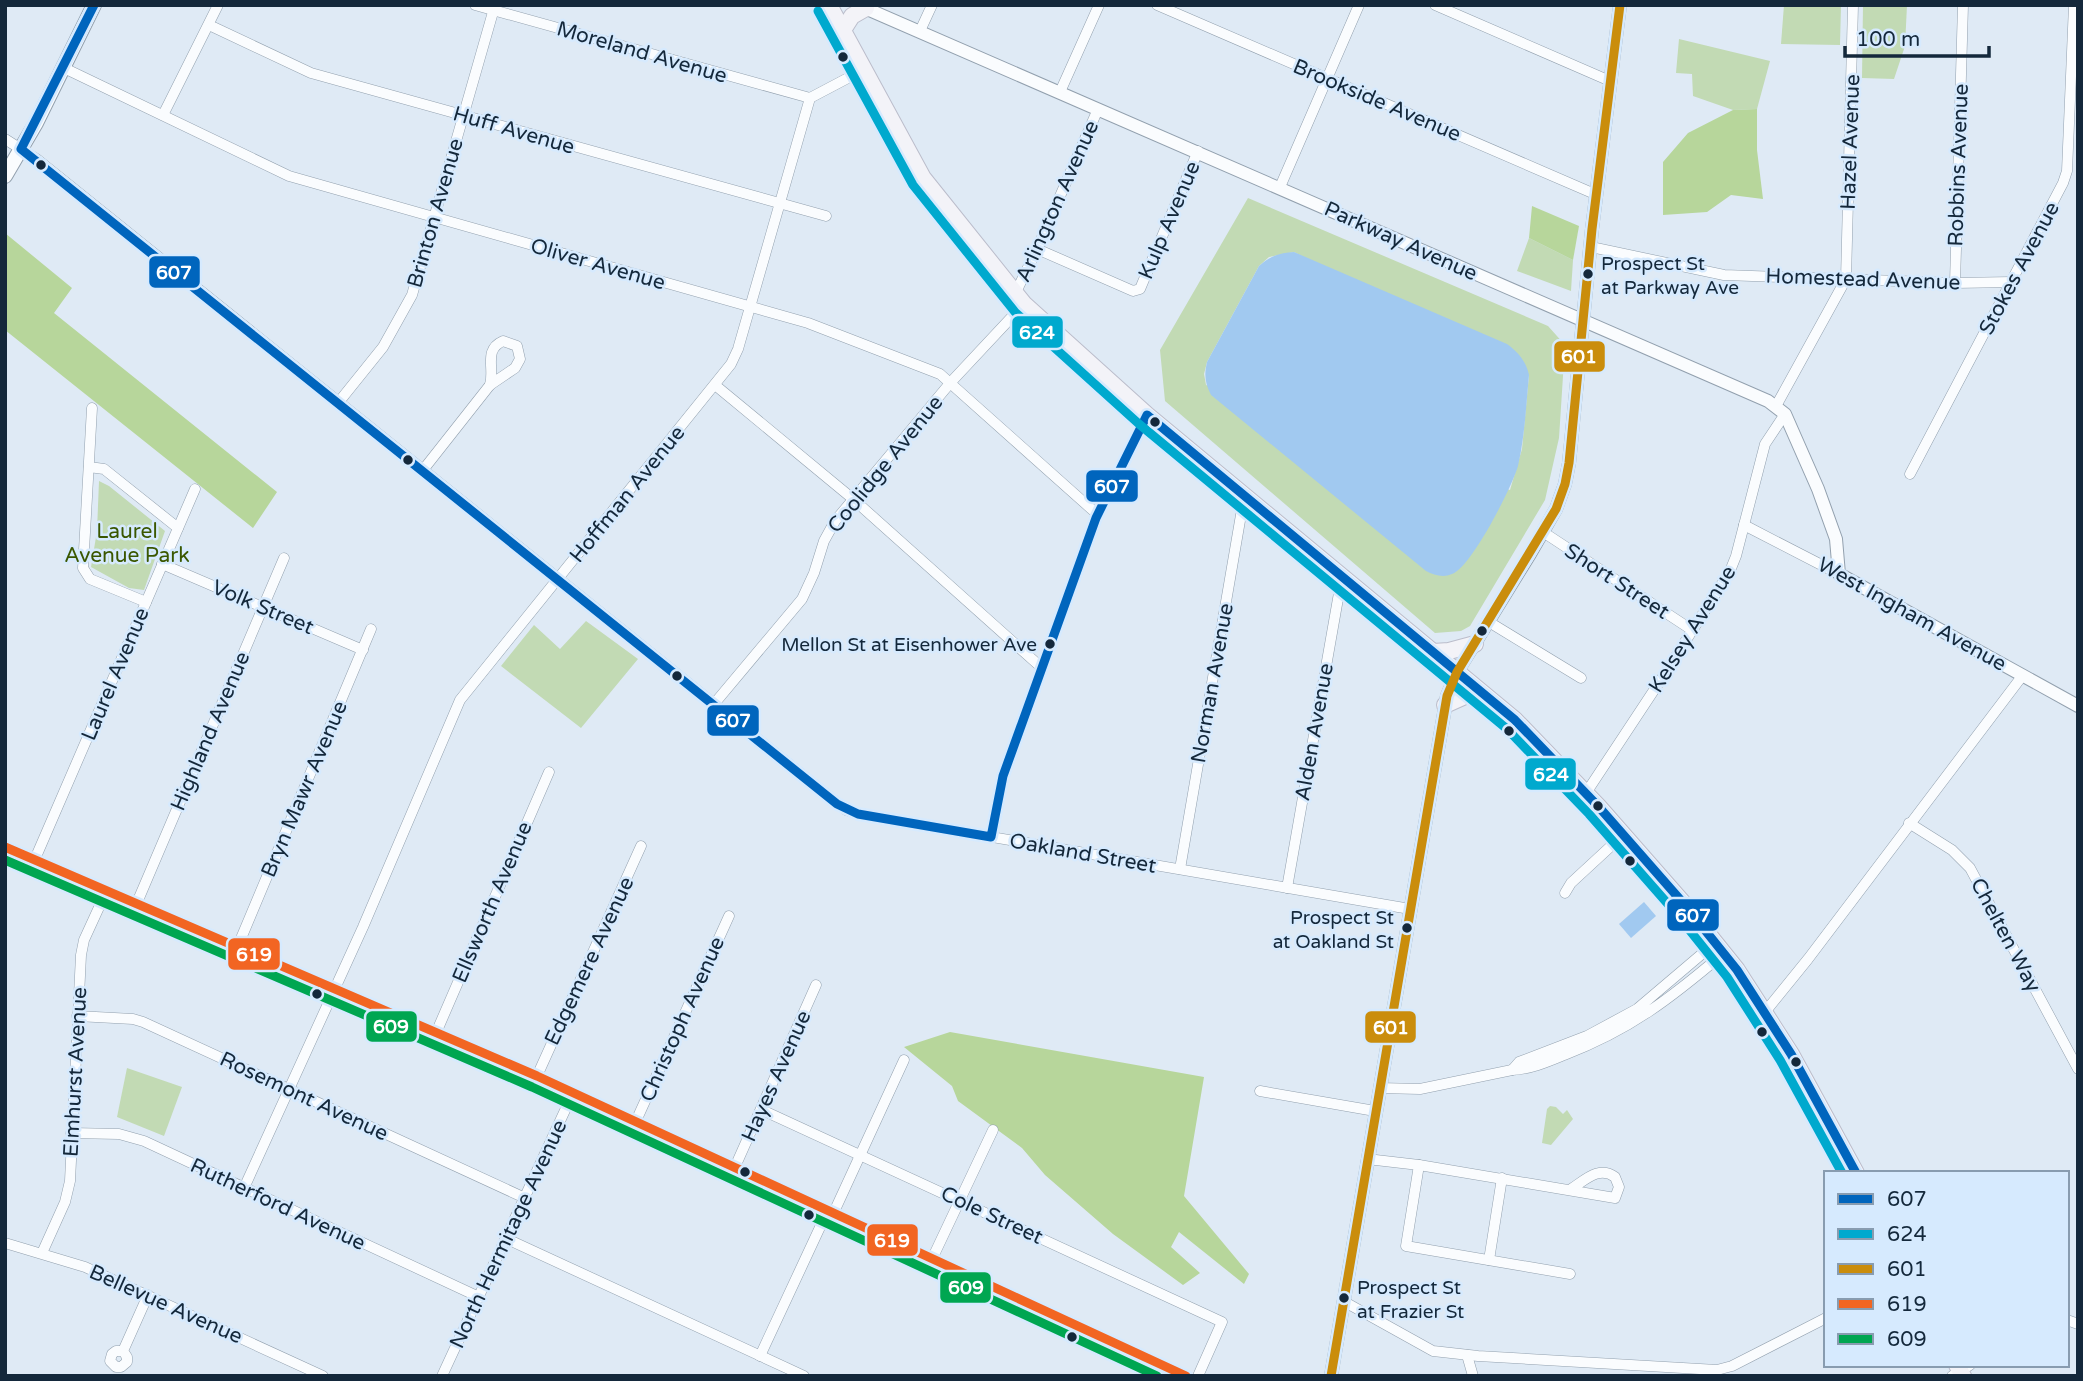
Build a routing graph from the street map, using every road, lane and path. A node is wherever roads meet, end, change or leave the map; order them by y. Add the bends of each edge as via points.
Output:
1 (94, 5) edge
2 (218, 5) edge
3 (475, 5) edge
4 (829, 5) edge
5 (932, 5) edge
6 (1098, 5) edge
7 (1157, 5) edge
8 (1359, 5) edge
9 (1435, 5) edge
10 (1620, 5) edge
11 (1853, 5) edge
12 (1963, 5) edge
13 (2074, 5) edge
14 (862, 7) edge
15 (495, 8) edge
16 (209, 25) junction
17 (843, 30) junction
18 (920, 31) junction
19 (64, 68) junction
20 (864, 69) junction
21 (1327, 79) junction
22 (1611, 81) junction
23 (1060, 92) junction
24 (810, 98) junction
25 (1098, 109) junction
26 (163, 115) junction
27 (464, 116) junction
28 (5, 139) edge
29 (22, 149) junction
30 (1198, 152) junction
31 (5, 176) edge
32 (1280, 187) junction
33 (1597, 195) junction
34 (779, 204) junction
35 (826, 216) dead end
36 (435, 218) junction
37 (1591, 247) junction
38 (1037, 249) junction
39 (1846, 279) junction
40 (2012, 282) junction
41 (1955, 283) junction
42 (1019, 299) junction
43 (750, 307) junction
44 (1583, 320) junction
45 (951, 382) junction
46 (490, 385) junction
47 (715, 385) junction
48 (338, 403) junction
49 (93, 408) dead end
50 (1780, 410) junction
51 (1147, 415) junction
52 (89, 467) junction
53 (423, 470) junction
54 (1910, 474) dead end
55 (195, 489) dead end
56 (1246, 497) junction
57 (853, 499) junction
58 (1097, 514) junction
59 (1744, 525) junction
60 (178, 528) junction
61 (1543, 532) junction
62 (284, 558) dead end
63 (162, 564) junction
64 (1839, 574) junction
65 (1342, 576) junction
66 (558, 579) junction
67 (146, 602) junction
68 (263, 607) junction
69 (1489, 622) junction
70 (371, 629) dead end
71 (1692, 631) junction
72 (1475, 644) junction
73 (363, 650) junction
74 (1433, 652) junction
75 (1042, 668) junction
76 (1457, 672) junction
77 (2023, 675) junction
78 (1581, 678) dead end
79 (1483, 694) junction
80 (714, 704) junction
81 (1445, 705) junction
82 (2078, 706) edge
83 (549, 772) dead end
84 (1586, 793) junction
85 (1909, 823) junction
86 (1623, 835) junction
87 (991, 837) junction
88 (5, 846) edge
89 (641, 846) dead end
90 (35, 859) junction
91 (1180, 869) junction
92 (1287, 888) junction
93 (106, 892) junction
94 (1565, 893) dead end
95 (136, 905) junction
96 (1410, 909) junction
97 (729, 916) dead end
98 (1720, 947) junction
99 (237, 948) junction
100 (816, 985) dead end
101 (334, 988) junction
102 (1765, 1012) junction
103 (78, 1016) junction
104 (436, 1033) junction
105 (904, 1060) dead end
106 (2078, 1069) edge
107 (537, 1076) junction
108 (1379, 1088) junction
109 (290, 1090) junction
110 (1260, 1091) dead end
111 (573, 1093) junction
112 (762, 1110) junction
113 (1375, 1111) junction
114 (636, 1121) junction
115 (993, 1130) dead end
116 (71, 1133) junction
117 (860, 1155) junction
118 (1367, 1159) junction
119 (1419, 1165) junction
120 (735, 1167) junction
121 (1855, 1171) edge
122 (1502, 1178) junction
123 (243, 1188) junction
124 (1570, 1189) dead end
125 (525, 1198) junction
126 (960, 1201) junction
127 (831, 1211) junction
128 (506, 1239) junction
129 (5, 1243) edge
130 (42, 1252) junction
131 (933, 1257) junction
132 (1489, 1260) junction
133 (1570, 1275) dead end
134 (148, 1295) junction
135 (480, 1297) junction
136 (1343, 1301) junction
137 (1824, 1319) edge
138 (124, 1350) dead end
139 (1468, 1355) junction
140 (760, 1356) junction
141 (323, 1376) edge
142 (442, 1376) edge
143 (804, 1376) edge
144 (1187, 1376) edge
145 (1198, 1376) edge
146 (1331, 1376) edge
147 (1473, 1376) edge

1 - 19 main road
2 - 16 street
3 - 15 street, Moreland Avenue
4 - 17 main road
5 - 18 street
6 - 23 street
7 - 21 street, Brookside Avenue
8 - 21 street
9 - 22 street
10 - 22 street
11 - 39 street, Hazel Avenue
12 - 41 street, Robbins Avenue
13 - 40 street, Stokes Avenue via 2067,171
14 - 17 main road
14 - 18 street, Parkway Avenue
15 - 24 street, Moreland Avenue
15 - 27 street, Brinton Avenue
16 - 26 street
16 - 27 street, Huff Avenue via 310,72
17 - 20 main road
18 - 23 street, Parkway Avenue
19 - 26 street, Oliver Avenue
19 - 29 main road
20 - 24 street
20 - 42 main road via 922,178
21 - 32 street
21 - 33 street, Brookside Avenue
22 - 33 street
23 - 25 street, Parkway Avenue
24 - 34 street, Hoffman Avenue
25 - 30 street, Parkway Avenue
25 - 38 street, Arlington Avenue
26 - 36 street, Oliver Avenue via 289,176
27 - 34 street, Huff Avenue
27 - 36 street, Brinton Avenue
28 - 29 street, Oakland Street
29 - 31 main road
29 - 48 street, Oakland Street
30 - 32 street, Parkway Avenue
30 - 38 street, Kulp Avenue via 1140,289 1133,291
32 - 44 street, Parkway Avenue
33 - 37 street
34 - 35 street, Huff Avenue
34 - 43 street, Hoffman Avenue
36 - 43 street, Oliver Avenue
36 - 48 street, Brinton Avenue via 412,295 398,323
37 - 39 street, Homestead Avenue via 1724,275
37 - 44 street
38 - 42 street, Arlington Avenue
39 - 41 street, Homestead Avenue
39 - 50 street, Kelsey Avenue
40 - 41 street, Homestead Avenue
40 - 54 street, Stokes Avenue
42 - 45 street, Coolidge Avenue
42 - 51 main road
43 - 45 street, Oliver Avenue via 827,330
43 - 47 street, Hoffman Avenue via 738,349
44 - 50 street, Parkway Avenue
44 - 61 street via 1569,463 1556,509
45 - 57 street, Coolidge Avenue
45 - 58 street, Oliver Avenue
46 - 46 street via 518,365 520,352 513,343 502,341 492,349
46 - 53 street
47 - 57 street
47 - 66 street, Hoffman Avenue
48 - 53 street, Oakland Street
49 - 52 street
50 - 59 street, Kelsey Avenue via 1765,444
50 - 64 street via 1813,477 1836,540
51 - 56 main road
51 - 58 street
52 - 60 street via 104,469
52 - 67 street via 83,568 90,579
53 - 66 street, Oakland Street
55 - 60 street, Laurel Avenue
56 - 65 main road
56 - 91 street, Norman Avenue
57 - 75 street
57 - 80 street, Coolidge Avenue via 831,527 802,599
58 - 75 street
59 - 64 street, West Ingham Avenue
59 - 71 street, Kelsey Avenue via 1730,571
60 - 63 street, Laurel Avenue
61 - 69 street
61 - 71 street, Short Street
62 - 68 street, Highland Avenue
63 - 67 street, Laurel Avenue
63 - 68 street, Volk Street
64 - 77 street, West Ingham Avenue
65 - 74 main road
65 - 92 street, Alden Avenue
66 - 80 street, Oakland Street
66 - 101 street, Hoffman Avenue via 460,700
67 - 90 street, Laurel Avenue
68 - 73 street, Volk Street
68 - 95 street, Highland Avenue
69 - 72 street
69 - 78 street
70 - 73 street, Bryn Mawr Avenue
71 - 84 street, Kelsey Avenue
72 - 74 main road
72 - 76 street
73 - 99 street, Bryn Mawr Avenue
74 - 76 main road
75 - 87 street via 1003,776
76 - 79 main road
76 - 81 street
77 - 82 street, West Ingham Avenue
77 - 85 street
79 - 81 main road
79 - 84 main road via 1537,741
80 - 87 street, Oakland Street via 846,810
81 - 96 street
83 - 104 street, Ellsworth Avenue
84 - 86 main road
85 - 102 street
85 - 106 street, Chelten Way via 1952,850 1970,868
86 - 94 street
86 - 98 main road
87 - 91 street, Oakland Street
88 - 90 street
89 - 107 street, Edgemere Avenue
90 - 93 street
91 - 92 street, Oakland Street
92 - 96 street, Oakland Street
93 - 95 street
93 - 103 street, Elmhurst Avenue via 82,948
95 - 99 street
96 - 108 street
97 - 114 street, Christoph Avenue
98 - 102 main road
98 - 108 street via 1637,1009 1587,1036 1519,1062 1512,1070 1420,1089
99 - 101 street
100 - 112 street, Hayes Avenue
101 - 104 street
101 - 109 street, Hoffman Avenue
102 - 121 main road
103 - 109 street, Rosemont Avenue via 143,1022
103 - 116 street, Elmhurst Avenue
104 - 107 street
105 - 117 street
107 - 111 street
108 - 113 street
109 - 123 street, Hoffman Avenue
109 - 125 street, Rosemont Avenue
110 - 113 street
111 - 114 street
111 - 125 street, North Hermitage Avenue
112 - 117 street, Cole Street
112 - 120 street, Hayes Avenue
113 - 118 street
114 - 120 street
115 - 126 street
116 - 123 street, Rutherford Avenue via 133,1138
116 - 130 street, Elmhurst Avenue via 68,1191
117 - 126 street, Cole Street
117 - 127 street
118 - 119 street
118 - 136 street
119 - 122 street
119 - 132 street via 1406,1245
120 - 127 street
122 - 124 street
122 - 132 street
123 - 135 street, Rutherford Avenue
125 - 128 street, North Hermitage Avenue
126 - 131 street
126 - 145 street, Cole Street via 1222,1322
127 - 131 street
127 - 140 street
128 - 135 street, North Hermitage Avenue
128 - 140 street
129 - 130 street, Bellevue Avenue
130 - 134 street, Bellevue Avenue
131 - 144 street
132 - 133 street
134 - 138 street
134 - 141 street, Bellevue Avenue
135 - 142 street, North Hermitage Avenue
136 - 139 street via 1433,1351
136 - 146 street
137 - 139 street via 1717,1370
139 - 147 street
140 - 143 street

